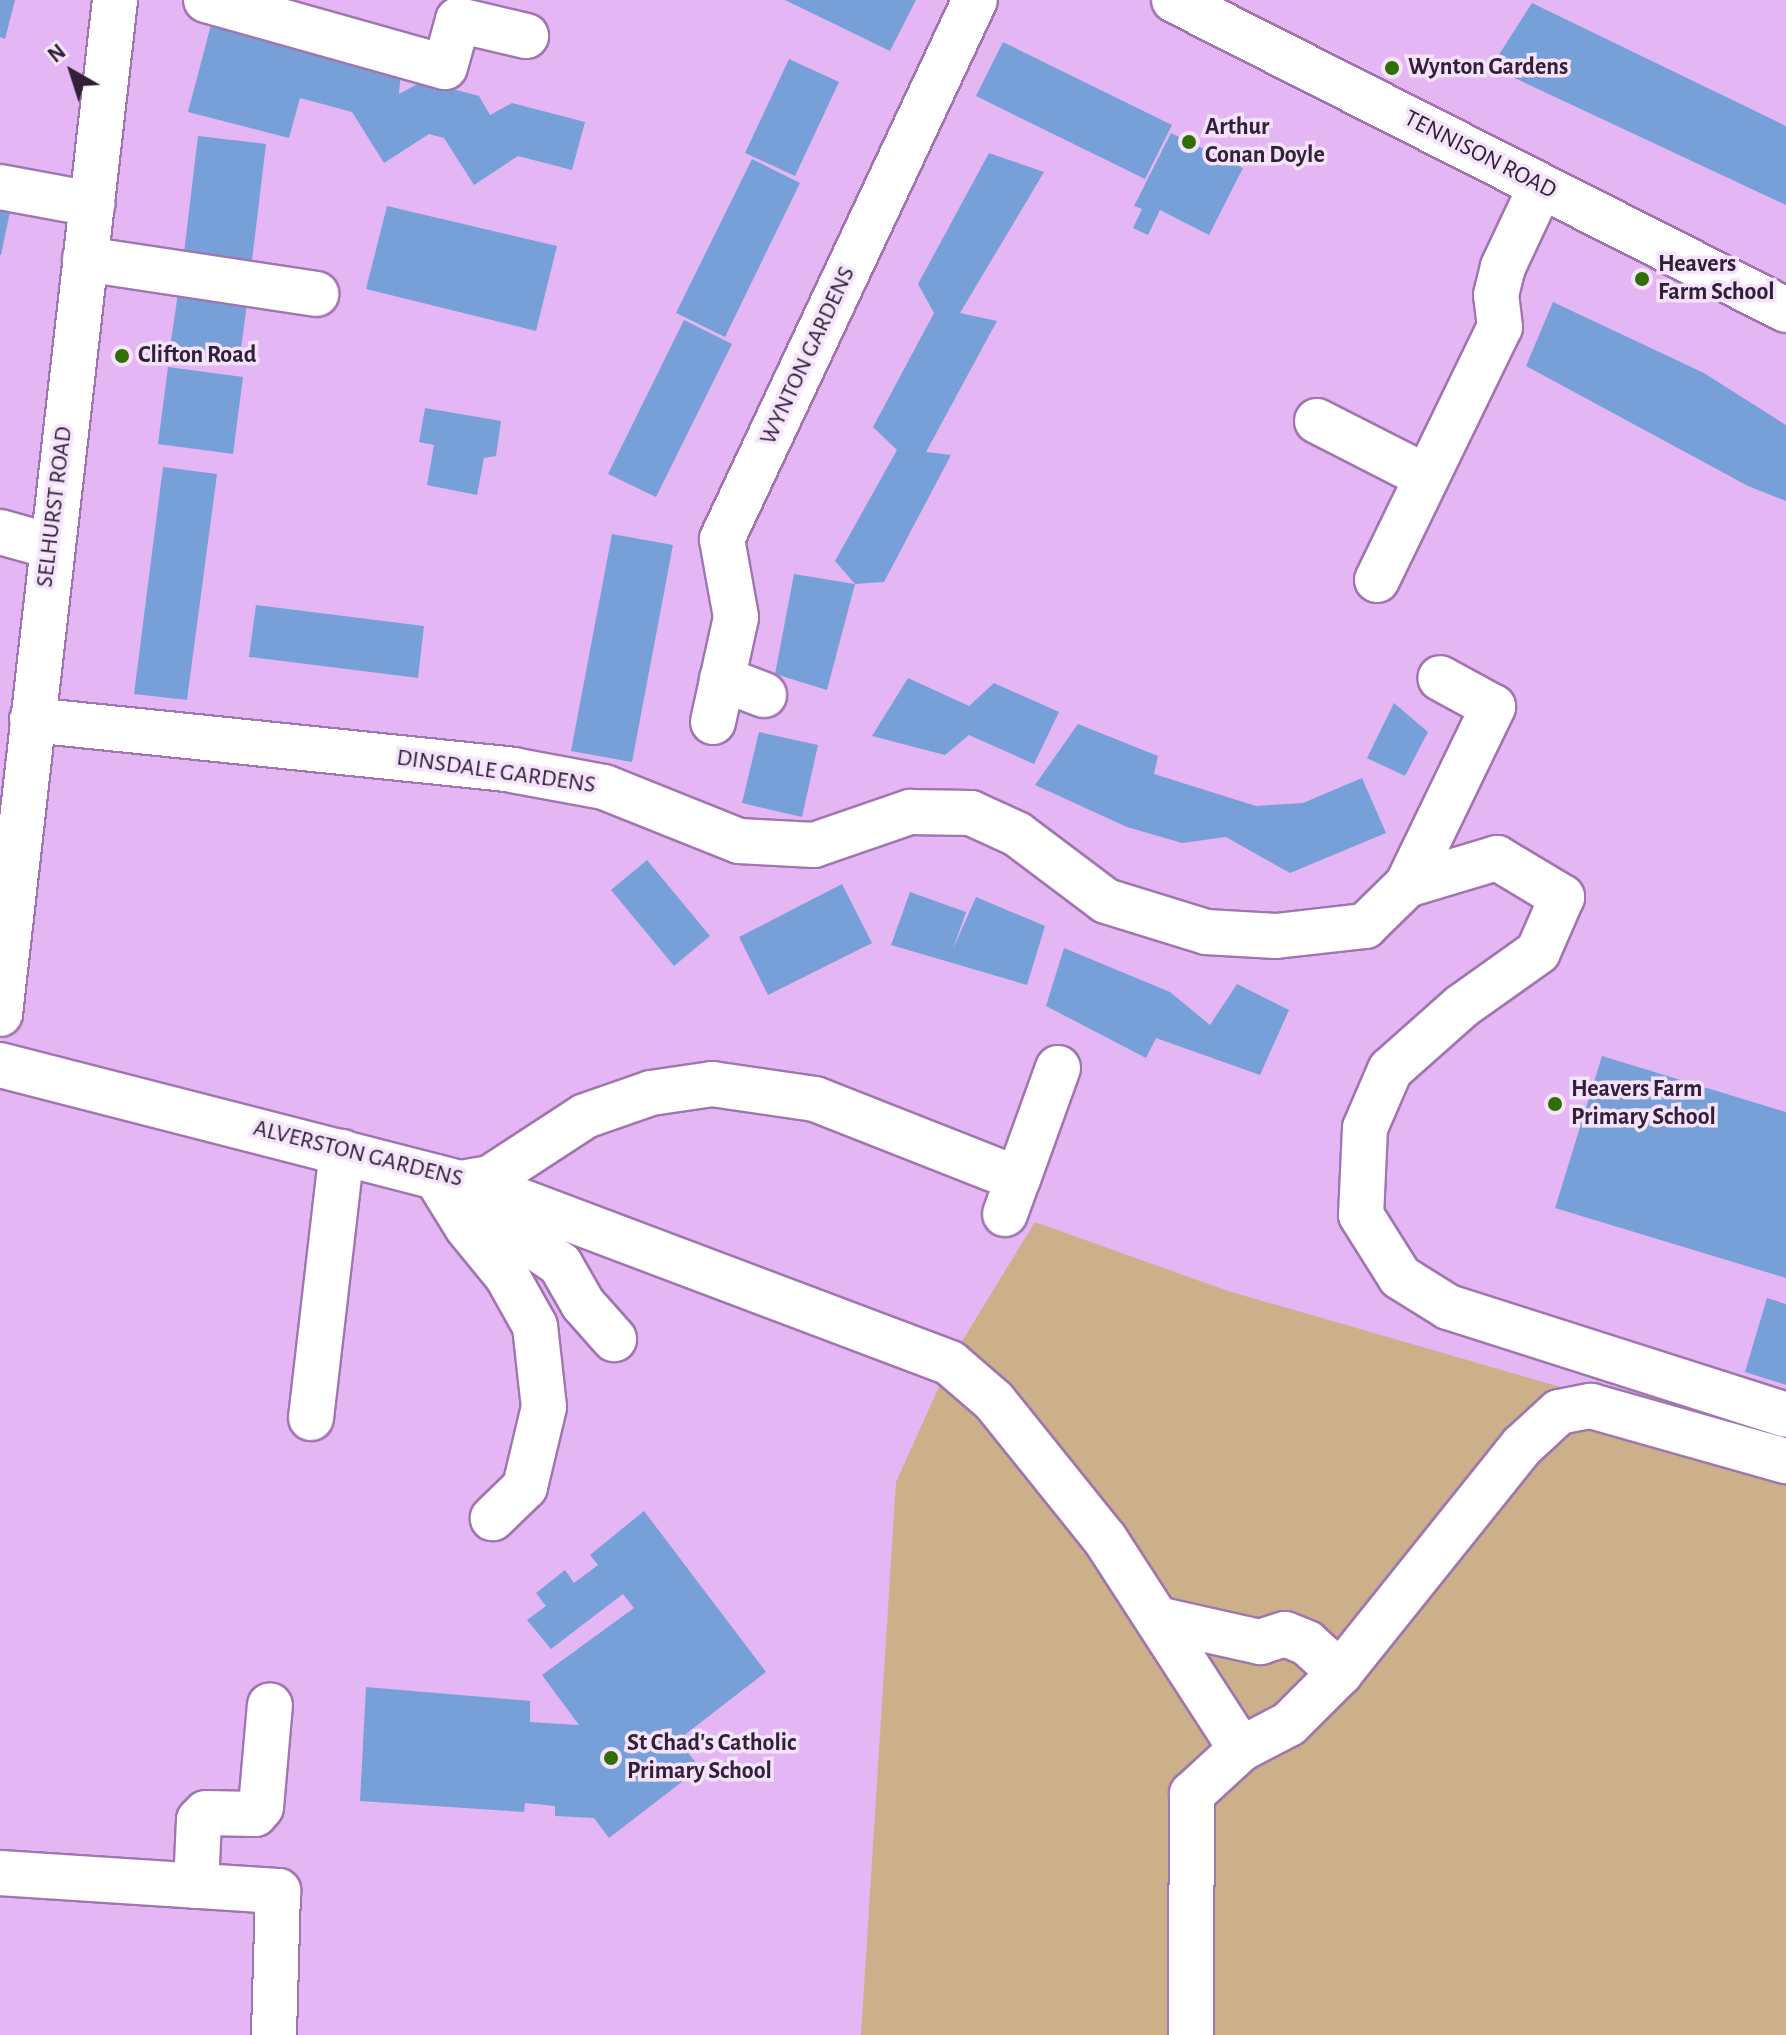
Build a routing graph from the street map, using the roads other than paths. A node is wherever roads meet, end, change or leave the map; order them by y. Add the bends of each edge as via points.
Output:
1 (115, 0) edge
2 (206, 0) edge
3 (975, 0) edge
4 (1174, 0) edge
5 (526, 36) dead end
6 (1541, 186) junction
7 (0, 187) edge
8 (92, 204) junction
9 (85, 259) junction
10 (316, 294) dead end
11 (1786, 310) edge
12 (1317, 421) dead end
13 (1427, 477) junction
14 (0, 532) edge
15 (50, 546) junction
16 (1377, 580) dead end
17 (1440, 678) dead end
18 (722, 679) junction
19 (764, 695) dead end
20 (32, 720) junction
21 (713, 722) dead end
22 (1407, 885) junction
23 (0, 1014) edge
24 (0, 1065) edge
25 (1058, 1068) dead end
26 (342, 1152) junction
27 (457, 1181) junction
28 (614, 1339) dead end
29 (1786, 1415) edge
30 (311, 1418) dead end
31 (1786, 1461) edge
32 (493, 1518) dead end
33 (1157, 1619) junction
34 (1340, 1673) junction
35 (270, 1705) dead end
36 (1241, 1749) junction
37 (0, 1873) edge
38 (196, 1886) junction
39 (274, 2035) edge
40 (1191, 2035) edge

1 - 8 street, SELHURST ROAD
2 - 5 street via 445,67 458,20
3 - 18 street, WYNTON GARDENS via 722,539 736,617
4 - 6 street, TENNISON ROAD
6 - 11 street, TENNISON ROAD
6 - 13 street via 1503,267 1496,295 1500,327
7 - 8 street
8 - 9 street, SELHURST ROAD
9 - 10 street
9 - 15 street, SELHURST ROAD
12 - 13 street
13 - 16 street
14 - 15 street
15 - 20 street, SELHURST ROAD
17 - 22 street, DINSDALE GARDENS via 1493,707
18 - 19 street
18 - 21 street, WYNTON GARDENS
20 - 22 street, DINSDALE GARDENS via 512,770 604,787 739,841 814,845 910,812 971,813 1017,834 1106,901 1206,932 1276,936 1365,926
20 - 23 street, SELHURST ROAD
22 - 29 street via 1497,858 1562,897 1538,952 1462,1006 1390,1070 1365,1128 1361,1215 1400,1277 1448,1307
24 - 26 street, ALVERSTON GARDENS
25 - 27 street, ALVERSTON GARDENS via 1012,1197 815,1099 712,1084 651,1093 585,1116
26 - 27 street, ALVERSTON GARDENS
26 - 30 street
27 - 28 street via 474,1206 560,1264 583,1304
27 - 32 street via 467,1227 507,1276 535,1326 544,1407 525,1487
27 - 33 street via 950,1363 994,1401 1105,1539
31 - 34 street via 1591,1406 1559,1412 1522,1446
33 - 34 street via 1260,1642 1285,1634 1307,1643
33 - 36 street
34 - 36 street via 1289,1724
35 - 38 street via 261,1807 255,1814 206,1813 199,1820
36 - 40 street via 1192,1794
37 - 38 street
38 - 39 street via 278,1891

